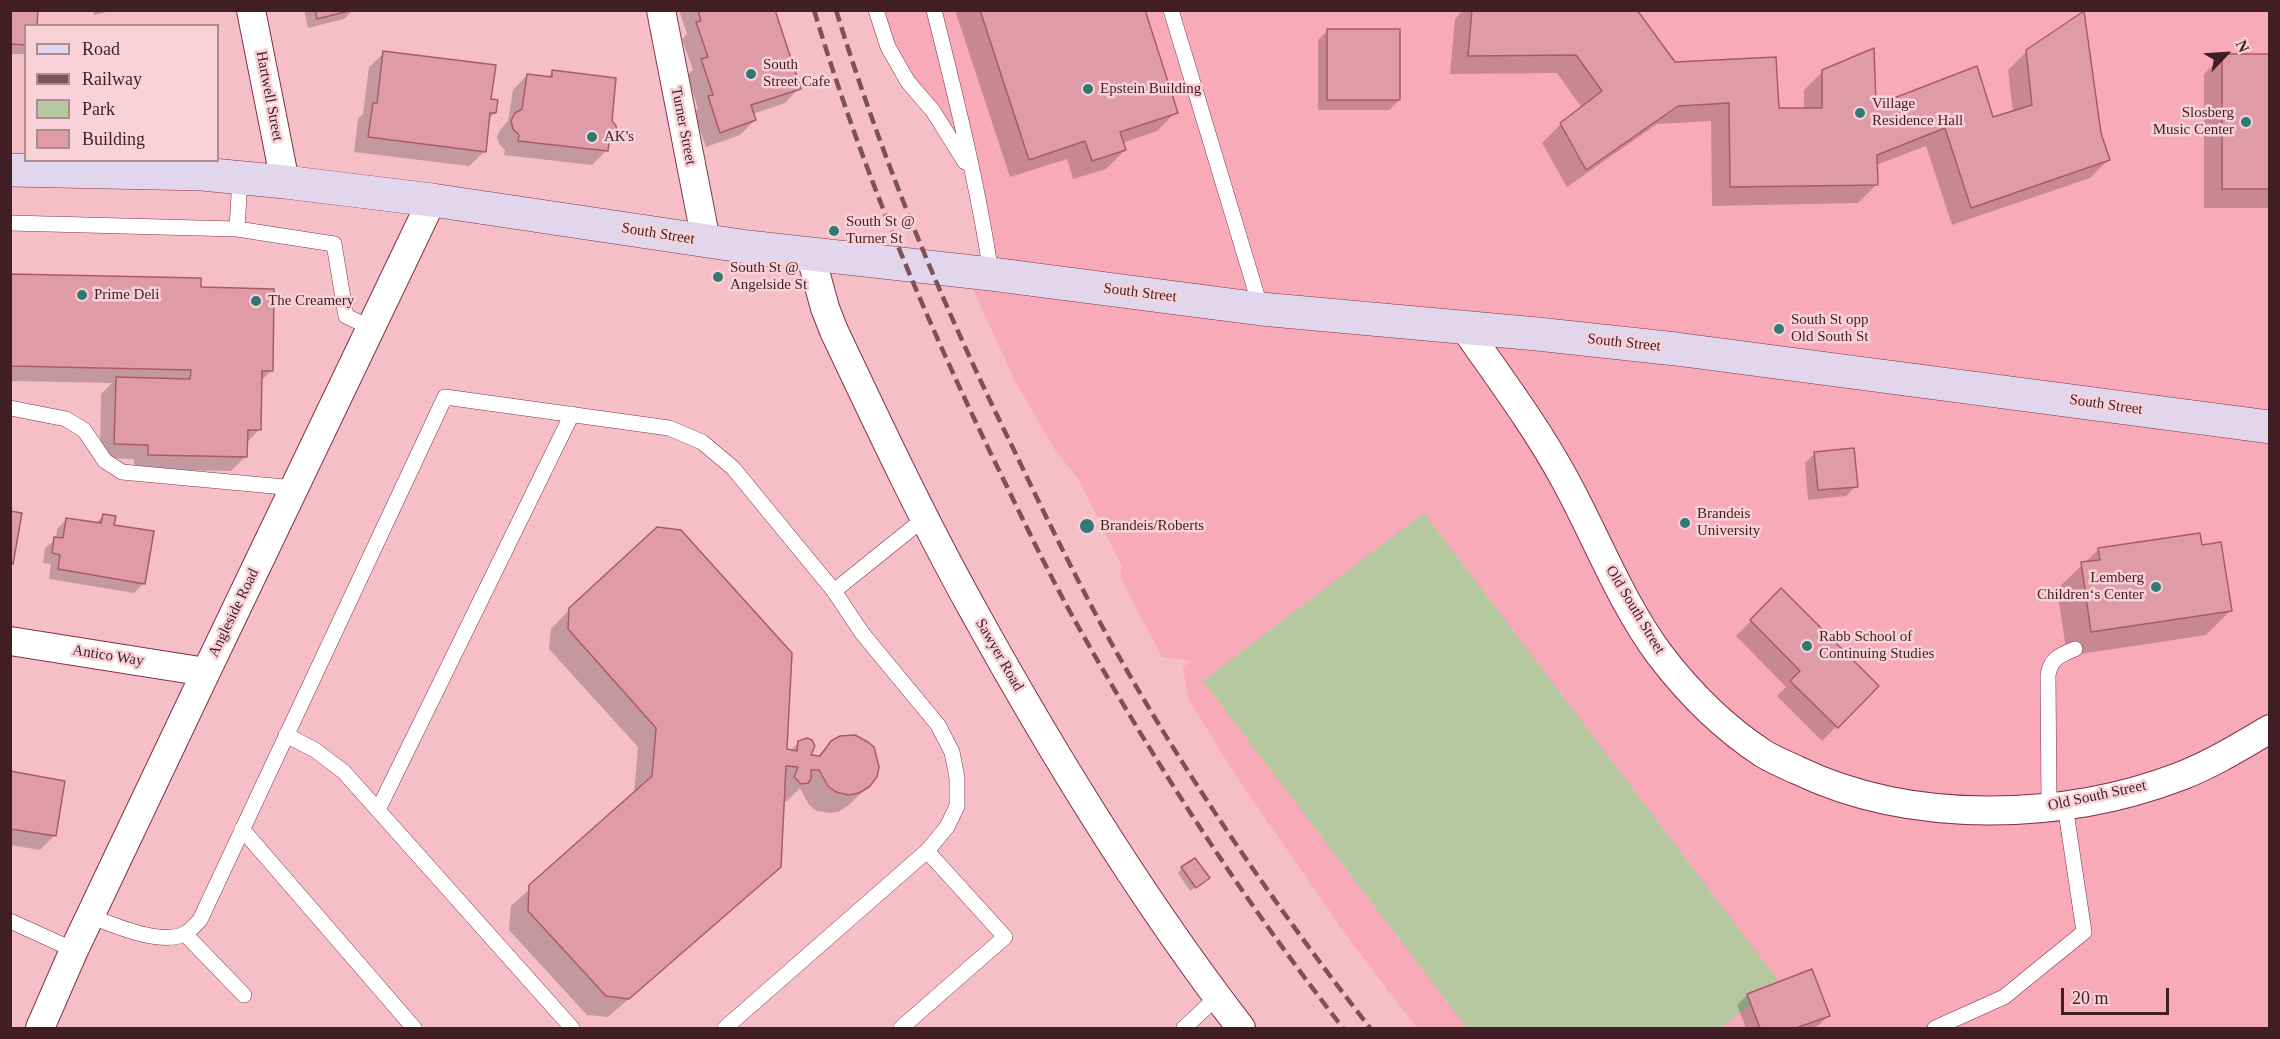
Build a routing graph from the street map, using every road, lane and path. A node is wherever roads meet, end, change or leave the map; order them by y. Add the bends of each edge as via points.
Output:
1 (251, 10) edge
2 (661, 10) edge
3 (876, 10) edge
4 (934, 10) edge
5 (1171, 10) edge
6 (10, 170) edge
7 (240, 178) junction
8 (973, 178) junction
9 (285, 182) junction
10 (432, 200) junction
11 (10, 223) edge
12 (237, 228) junction
13 (706, 241) junction
14 (810, 253) junction
15 (991, 274) junction
16 (1261, 309) junction
17 (1464, 327) junction
18 (371, 328) junction
19 (10, 408) edge
20 (572, 414) junction
21 (2270, 427) edge
22 (295, 488) junction
23 (926, 517) junction
24 (834, 591) junction
25 (10, 641) edge
26 (2075, 649) dead end
27 (206, 672) junction
28 (2270, 729) edge
29 (286, 735) junction
30 (2057, 806) junction
31 (378, 810) junction
32 (242, 829) junction
33 (927, 851) junction
34 (90, 916) junction
35 (10, 921) edge
36 (185, 934) junction
37 (74, 950) junction
38 (244, 995) dead end
39 (1216, 997) junction
40 (902, 1028) edge
41 (40, 1029) edge
42 (414, 1029) edge
43 (572, 1029) edge
44 (725, 1029) edge
45 (1184, 1029) edge
46 (1241, 1029) edge
47 (1935, 1029) edge

1 - 9 street, Hartwell Street
2 - 13 street, Turner Street
3 - 8 lane via 888,48 908,82 953,140
4 - 8 lane
5 - 16 lane
6 - 7 main road, South Street
7 - 9 main road, South Street
7 - 12 lane
8 - 15 lane
9 - 10 main road, South Street
10 - 13 main road, South Street
10 - 18 street, Angleside Road
11 - 12 lane
12 - 18 lane via 334,244 346,316
13 - 14 main road, South Street
14 - 15 main road, South Street
14 - 23 street, Sawyer Road via 834,331
15 - 16 main road, South Street
16 - 17 main road, South Street
17 - 21 main road, South Street via 1676,349
17 - 30 street, Old South Street via 1530,421 1660,654 1722,722 1765,755 1818,780 1865,795 1973,810
18 - 22 street, Angleside Road
19 - 22 lane via 66,419 84,430 105,461 122,472
20 - 24 lane via 669,428 702,442 733,468
20 - 29 lane via 445,397
20 - 31 lane
22 - 27 street, Angleside Road
23 - 24 lane
23 - 39 street, Sawyer Road via 971,607 1080,794
24 - 33 lane via 862,633 938,725 952,752 957,806 948,827
25 - 27 street, Antico Way
26 - 30 lane via 2051,663 2048,675
27 - 34 street, Angleside Road
28 - 30 street, Old South Street via 2181,776 2128,793
29 - 31 lane via 344,772
29 - 32 lane
30 - 47 lane via 2084,932 2004,997
31 - 43 lane
32 - 36 lane via 200,920
32 - 42 lane
33 - 40 lane via 1005,937
33 - 44 lane
34 - 36 lane via 132,932 166,937
34 - 37 street, Angleside Road
35 - 37 lane
36 - 38 lane
37 - 41 street, Angleside Road
39 - 45 lane
39 - 46 street, Sawyer Road

